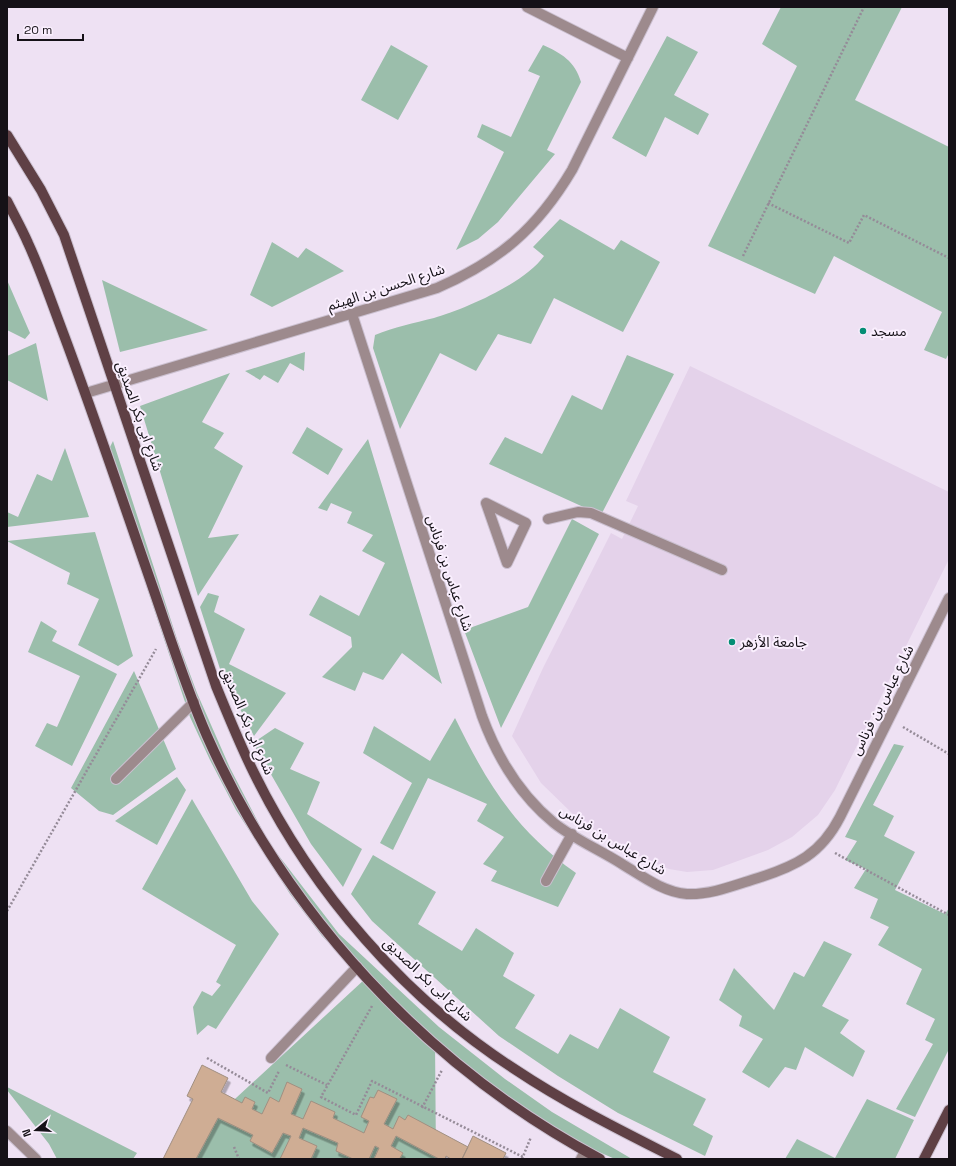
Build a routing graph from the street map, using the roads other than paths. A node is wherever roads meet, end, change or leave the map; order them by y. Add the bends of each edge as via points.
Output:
1 (527, 7) edge
2 (653, 7) edge
3 (628, 58) junction
4 (7, 135) edge
5 (7, 201) edge
6 (352, 314) junction
7 (115, 384) junction
8 (86, 393) junction
9 (486, 503) joint
10 (548, 519) dead end
11 (722, 570) dead end
12 (949, 598) edge
13 (194, 702) junction
14 (116, 779) dead end
15 (572, 834) junction
16 (546, 881) dead end
17 (357, 967) junction
18 (271, 1058) dead end
19 (949, 1110) edge
20 (7, 1130) edge
21 (583, 1155) edge
22 (36, 1159) edge
23 (600, 1159) edge
24 (677, 1159) edge
25 (924, 1159) edge

1 - 3 street
2 - 3 street, شارع الحسن بن الهيثم
3 - 6 street, شارع الحسن بن الهيثم via 568,176 546,209 524,234 483,266 460,278 437,288
4 - 7 main road, شارع ابى بكر الصديق via 41,190 64,235
5 - 8 main road via 28,243
6 - 7 street, شارع الحسن بن الهيثم
6 - 15 street, شارع عباس بن فرناس via 488,734 521,789 555,823
7 - 8 street, شارع الحسن بن الهيثم
7 - 24 main road, شارع ابى بكر الصديق via 216,686 234,731 278,817 332,897 362,935 395,970 472,1039 558,1096
8 - 13 main road
9 - 9 street via 504,556 507,563 526,524
10 - 11 street via 578,512 591,513
12 - 15 street, شارع عباس بن فرناس via 834,830 812,854 797,864 713,891 686,894 657,885
13 - 14 street
13 - 17 main road via 227,778 271,857 301,900
15 - 16 street
17 - 18 street
17 - 21 main road via 449,1056
19 - 25 main road
20 - 22 street
21 - 23 main road

